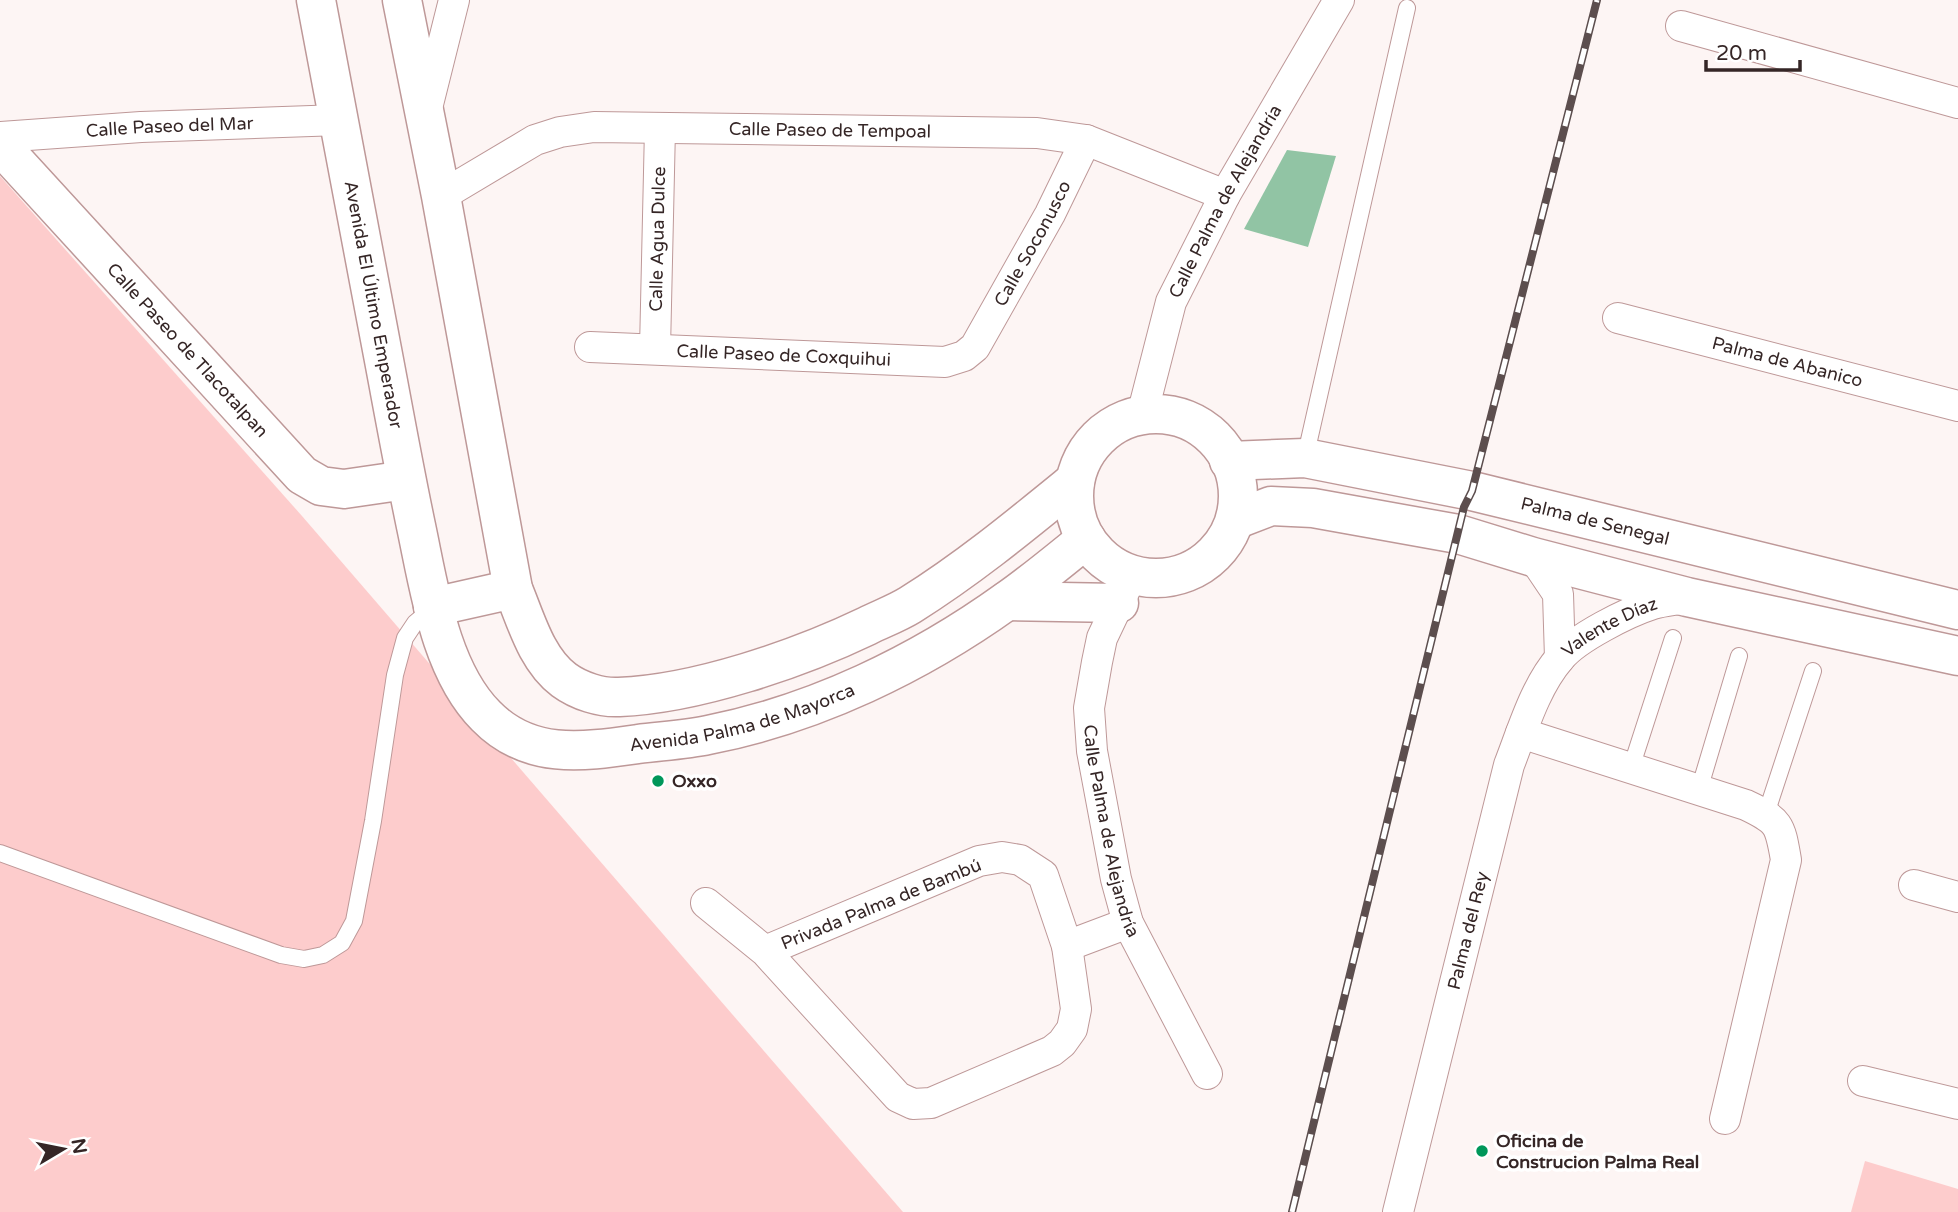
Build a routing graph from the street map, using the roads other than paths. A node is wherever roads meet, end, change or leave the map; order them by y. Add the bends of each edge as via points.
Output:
1 (316, 0) edge
2 (402, 0) edge
3 (454, 0) edge
4 (1339, 0) edge
5 (1407, 8) dead end
6 (1681, 26) dead end
7 (1958, 103) edge
8 (425, 114) junction
9 (340, 120) junction
10 (660, 128) junction
11 (0, 137) edge
12 (1086, 141) junction
13 (0, 145) edge
14 (1225, 195) junction
15 (441, 196) junction
16 (1618, 318) dead end
17 (590, 347) dead end
18 (975, 347) joint
19 (655, 349) junction
20 (1958, 406) edge
21 (1142, 415) junction
22 (1305, 458) junction
23 (1229, 461) junction
24 (407, 480) junction
25 (1075, 481) junction
26 (1237, 519) junction
27 (1086, 539) junction
28 (1533, 557) junction
29 (513, 589) junction
30 (1126, 589) junction
31 (1687, 597) junction
32 (1007, 601) junction
33 (433, 607) junction
34 (1958, 610) edge
35 (1673, 638) dead end
36 (1739, 656) dead end
37 (1958, 656) edge
38 (1560, 657) junction
39 (1813, 671) dead end
40 (1521, 733) junction
41 (1631, 768) junction
42 (1699, 790) junction
43 (1766, 814) junction
44 (0, 853) edge
45 (1914, 885) dead end
46 (1958, 897) edge
47 (706, 902) dead end
48 (1128, 923) junction
49 (1067, 946) junction
50 (765, 951) junction
51 (1208, 1074) dead end
52 (1863, 1081) dead end
53 (1958, 1104) edge
54 (1725, 1119) dead end
55 (1398, 1212) edge

1 - 9 street, Avenida El Último Emperador
2 - 8 street
3 - 8 street
4 - 14 street, Calle Palma de Alejandría
5 - 22 lane
6 - 7 street
8 - 15 street
9 - 11 street, Calle Paseo del Mar
9 - 24 street, Avenida El Último Emperador
10 - 12 street, Calle Paseo de Tempoal via 1037,133
10 - 15 street, Calle Paseo de Tempoal via 594,127 534,140
10 - 19 street, Calle Agua Dulce
12 - 14 street, Calle Paseo de Tempoal
12 - 18 street, Calle Soconusco
13 - 24 street, Calle Paseo de Tlacotalpan via 302,475 321,486 344,489
14 - 21 street, Calle Palma de Alejandría via 1171,302
15 - 29 street
16 - 20 street, Palma de Abanico
17 - 19 street, Calle Paseo de Coxquihui
18 - 19 street, Calle Paseo de Coxquihui via 945,362
21 - 23 street via 1162,414 1199,426 1217,440
21 - 25 street via 1097,437 1083,457
22 - 23 street, Palma de Senegal
22 - 34 street, Palma de Senegal via 1472,491
23 - 26 street via 1236,485
24 - 33 street, Avenida El Último Emperador
25 - 27 street via 1075,511
25 - 29 street via 978,561 907,607 836,641 690,686 617,697 576,688 547,664
26 - 28 street via 1271,506 1313,508 1458,534
26 - 30 street via 1215,552 1198,566
27 - 30 street
27 - 32 street, Avenida Palma de Mayorca
28 - 31 street
28 - 38 street, Valente Díaz via 1558,594
29 - 33 street
30 - 32 street
30 - 48 street, Calle Palma de Alejandría via 1102,638 1089,723
31 - 37 street
31 - 38 street, Valente Díaz via 1653,604 1624,617 1577,642
32 - 33 street, Avenida Palma de Mayorca via 905,664 788,713 708,735 585,751 525,744 484,715 455,670
33 - 44 lane via 405,638 395,675 354,921 342,943 323,955 304,959 281,955
35 - 41 lane
36 - 42 lane
38 - 40 street, Palma del Rey
39 - 43 lane
40 - 41 street
40 - 55 street, Palma del Rey via 1509,765
41 - 42 street
42 - 43 street
43 - 54 street via 1780,830 1786,860
45 - 46 street
47 - 50 street, Privada Palma de Bambú
48 - 49 street
48 - 51 street, Calle Palma de Alejandría
49 - 50 street, Privada Palma de Bambú via 1043,875 1020,860 1002,857 979,862
49 - 50 street, Privada Palma de Bambú via 1076,1009 1072,1029 1062,1042 1052,1051 931,1102 913,1104 898,1097
52 - 53 street

